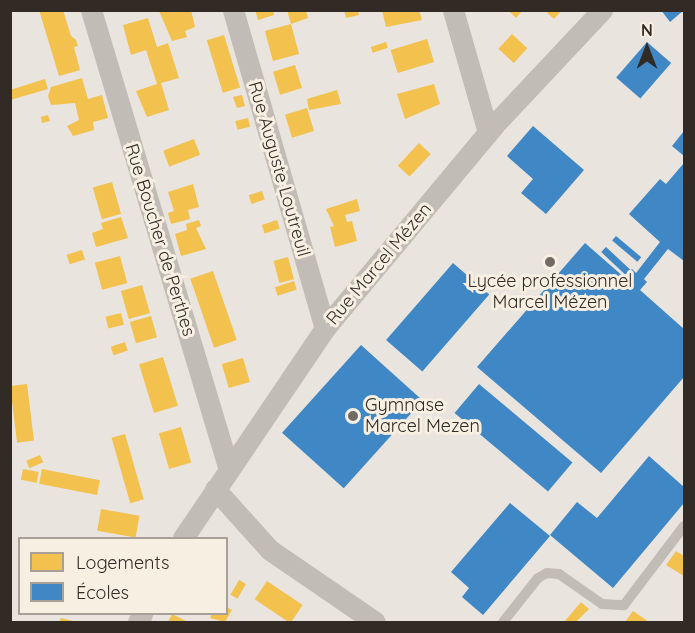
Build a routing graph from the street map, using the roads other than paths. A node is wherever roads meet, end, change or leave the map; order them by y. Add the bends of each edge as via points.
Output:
1 (91, 10) edge
2 (233, 10) edge
3 (453, 10) edge
4 (602, 10) edge
5 (488, 132) junction
6 (325, 328) junction
7 (229, 470) junction
8 (215, 489) junction
9 (684, 526) edge
10 (184, 537) edge
11 (375, 622) edge
12 (503, 622) edge

1 - 7 street, Rue Boucher de Perthes
2 - 6 street, Rue Auguste Loutreuil
3 - 5 street
4 - 5 street, Rue Marcel Mézen
5 - 6 street, Rue Marcel Mézen
6 - 7 street, Rue Marcel Mézen
7 - 8 street, Rue Marcel Mézen
8 - 10 street, Rue Marcel Mézen
8 - 11 street via 270,550
9 - 12 lane via 624,605 602,604 559,574 547,573 538,578

